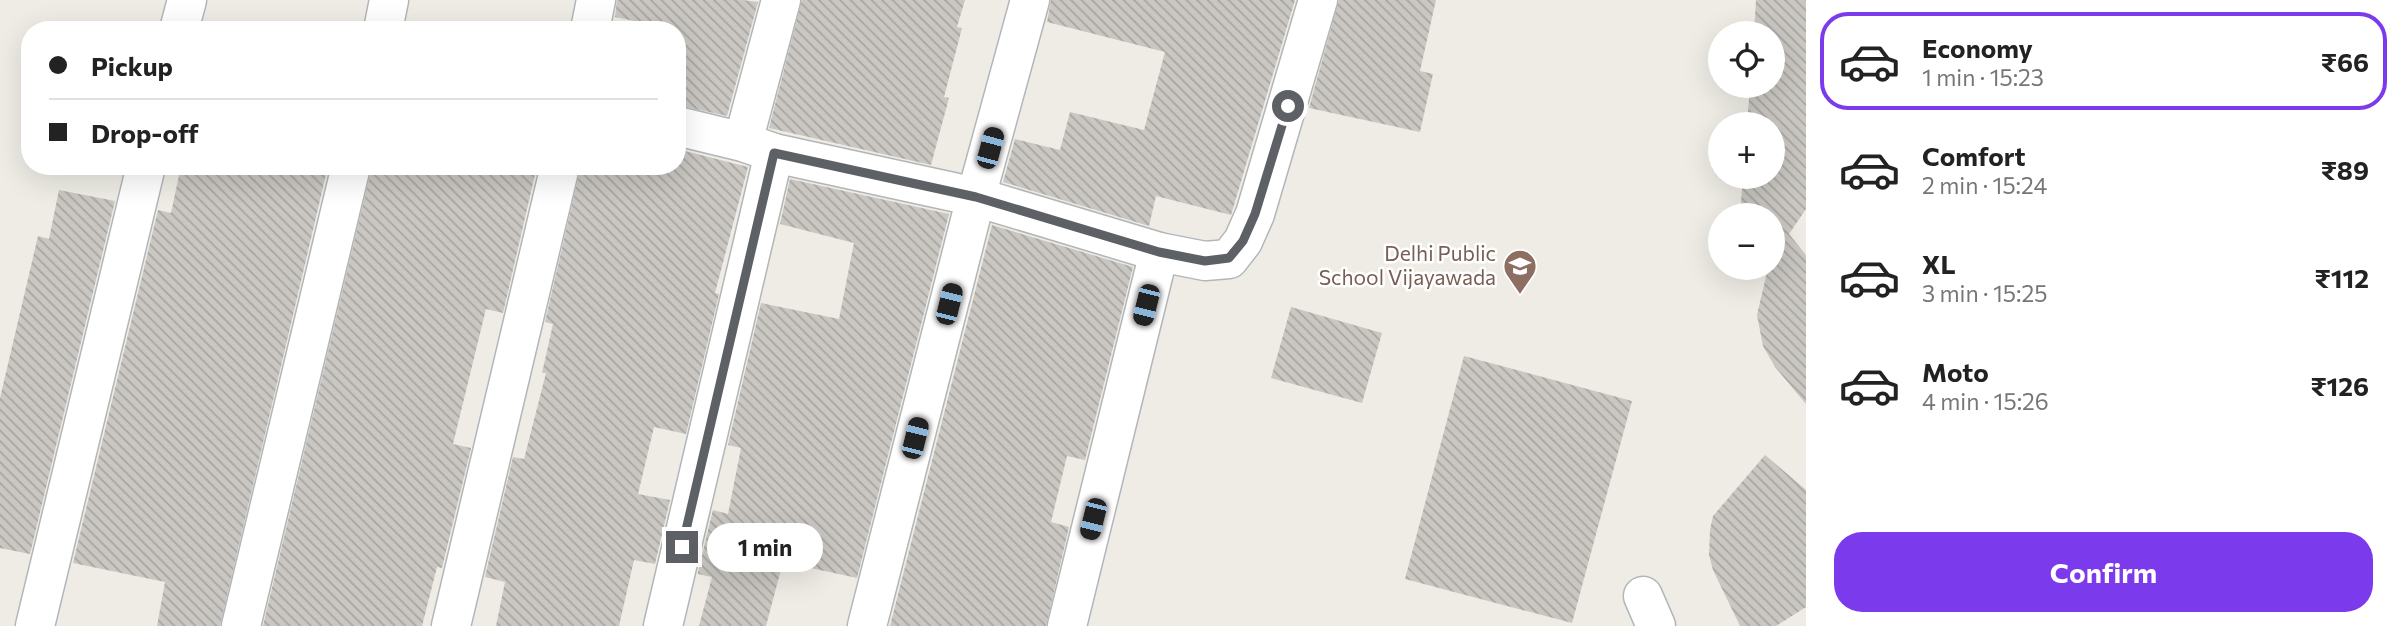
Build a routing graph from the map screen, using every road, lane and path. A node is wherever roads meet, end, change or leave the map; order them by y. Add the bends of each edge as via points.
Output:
1 (187, 0) edge
2 (389, 0) edge
3 (596, 0) edge
4 (781, 0) edge
5 (1030, 0) edge
6 (1318, 0) edge
7 (181, 21) edge
8 (385, 21) edge
9 (592, 21) edge
10 (686, 128) edge
11 (758, 148) junction
12 (144, 175) edge
13 (349, 175) edge
14 (558, 175) edge
15 (976, 197) junction
16 (1159, 252) junction
17 (35, 626) edge
18 (241, 626) edge
19 (452, 626) edge
20 (663, 626) edge
21 (867, 626) edge
22 (1067, 626) edge

1 - 7 street
2 - 8 street
3 - 9 street
4 - 11 street
5 - 15 street
6 - 16 street via 1259,203 1243,241 1229,258 1205,261
10 - 11 street
11 - 15 street
11 - 20 street
12 - 17 street
13 - 18 street
14 - 19 street
15 - 16 street
15 - 21 street
16 - 22 street

